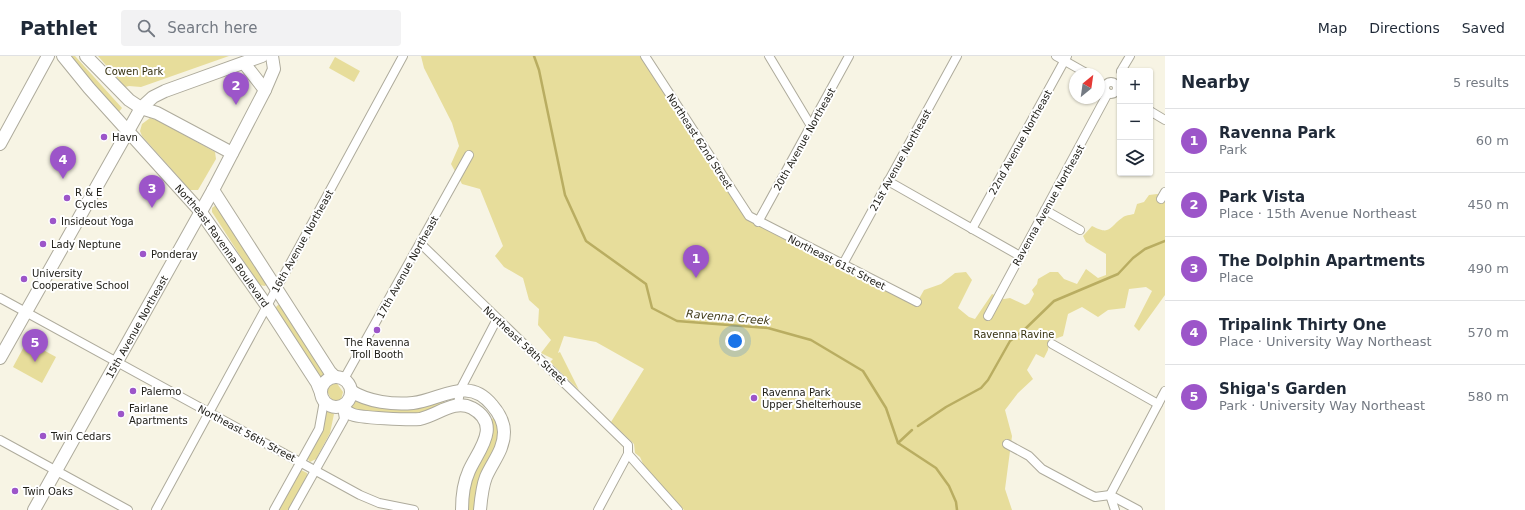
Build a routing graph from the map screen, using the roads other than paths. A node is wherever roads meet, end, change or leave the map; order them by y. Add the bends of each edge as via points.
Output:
1 (48, 56) edge
2 (63, 56) edge
3 (86, 56) edge
4 (262, 56) edge
5 (272, 56) edge
6 (403, 56) edge
7 (645, 56) edge
8 (768, 56) edge
9 (849, 56) edge
10 (957, 56) edge
11 (1056, 56) edge
12 (1130, 56) edge
13 (1066, 58) edge
14 (244, 63) junction
15 (1080, 68) edge
16 (1124, 68) edge
17 (1117, 76) edge
18 (1107, 82) edge
19 (265, 90) junction
20 (1115, 93) edge
21 (141, 108) junction
22 (1153, 113) edge
23 (1165, 120) edge
24 (812, 126) junction
25 (127, 130) junction
26 (0, 144) edge
27 (232, 153) junction
28 (469, 155) dead end
29 (888, 181) junction
30 (213, 190) junction
31 (1045, 210) junction
32 (200, 211) junction
33 (758, 222) junction
34 (972, 229) junction
35 (1080, 230) dead end
36 (420, 243) junction
37 (1020, 256) junction
38 (843, 264) junction
39 (276, 288) junction
40 (0, 298) edge
41 (917, 302) dead end
42 (267, 306) junction
43 (26, 312) junction
44 (988, 316) dead end
45 (497, 319) junction
46 (1052, 344) dead end
47 (0, 358) edge
48 (118, 362) junction
49 (340, 378) junction
50 (460, 390) junction
51 (351, 391) junction
52 (1165, 391) edge
53 (322, 397) junction
54 (1158, 404) junction
55 (458, 405) junction
56 (342, 407) junction
57 (209, 412) junction
58 (348, 417) junction
59 (0, 440) edge
60 (1007, 444) dead end
61 (629, 450) junction
62 (301, 462) junction
63 (316, 470) junction
64 (56, 471) junction
65 (1110, 495) junction
66 (34, 510) edge
67 (128, 510) edge
68 (156, 510) edge
69 (274, 510) edge
70 (293, 510) edge
71 (414, 510) edge
72 (462, 510) edge
73 (480, 510) edge
74 (598, 510) edge
75 (678, 510) edge
76 (1115, 510) edge
77 (1138, 510) edge

1 - 26 main road
2 - 25 main road, Northeast Ravenna Boulevard
3 - 21 main road via 122,94
4 - 14 main road
5 - 19 main road, 15th Avenue Northeast via 274,69
6 - 39 street, 16th Avenue Northeast
7 - 33 street, Northeast 62nd Street via 749,216
8 - 24 street
9 - 24 street, 20th Avenue Northeast
10 - 29 street, 21st Avenue Northeast
11 - 13 street
12 - 16 street
13 - 15 street
13 - 34 street, 22nd Avenue Northeast
14 - 19 main road
14 - 21 main road via 166,91 153,97
17 - 18 street
18 - 20 street via 1105,90
19 - 27 main road, 15th Avenue Northeast
20 - 31 street, Ravenna Avenue Northeast
21 - 25 main road
21 - 27 main road via 157,113
22 - 23 street
24 - 33 street, 20th Avenue Northeast
25 - 32 main road, Northeast Ravenna Boulevard
25 - 43 main road
27 - 30 main road, 15th Avenue Northeast
28 - 36 street, 17th Avenue Northeast
29 - 34 street
29 - 38 street, 21st Avenue Northeast
30 - 32 main road, 15th Avenue Northeast
30 - 39 main road, Northeast Ravenna Boulevard
31 - 35 street
31 - 37 street, Ravenna Avenue Northeast
32 - 42 main road, Northeast Ravenna Boulevard
32 - 48 main road, 15th Avenue Northeast
33 - 38 street, Northeast 61st Street
34 - 37 street
36 - 45 street, Northeast 58th Street
36 - 49 street, 17th Avenue Northeast
37 - 44 street, Ravenna Avenue Northeast
38 - 41 street, Northeast 61st Street
39 - 42 street, 16th Avenue Northeast
39 - 49 main road, Northeast Ravenna Boulevard via 330,372
40 - 43 street, Northeast 56th Street
42 - 53 main road, Northeast Ravenna Boulevard via 317,382
42 - 57 street, 16th Avenue Northeast
43 - 47 main road
43 - 48 street, Northeast 56th Street
45 - 50 street
45 - 61 street, Northeast 58th Street via 592,409
46 - 54 street
48 - 57 street, Northeast 56th Street
48 - 64 main road, 15th Avenue Northeast
49 - 51 main road via 348,383
49 - 53 main road via 326,381 322,387
50 - 51 main road via 413,403 368,399
50 - 55 street
50 - 73 main road via 471,391 490,402 502,419 504,430 501,450 486,477
51 - 56 main road via 348,402
52 - 54 street
53 - 56 main road via 330,407
53 - 62 street via 319,429
54 - 65 street
55 - 58 main road via 419,419
55 - 72 main road via 473,409 479,414 484,420 487,436 464,483
56 - 58 main road
57 - 62 street, Northeast 56th Street
57 - 68 street, 16th Avenue Northeast
58 - 63 street
59 - 64 street
60 - 65 street via 1029,456 1042,469 1095,497
61 - 74 street
61 - 75 street, Northeast 58th Street
62 - 63 street, Northeast 56th Street
62 - 69 street
63 - 70 street
63 - 71 street, Northeast 56th Street via 370,499
64 - 66 main road, 15th Avenue Northeast
64 - 67 street
65 - 76 street
65 - 77 street

